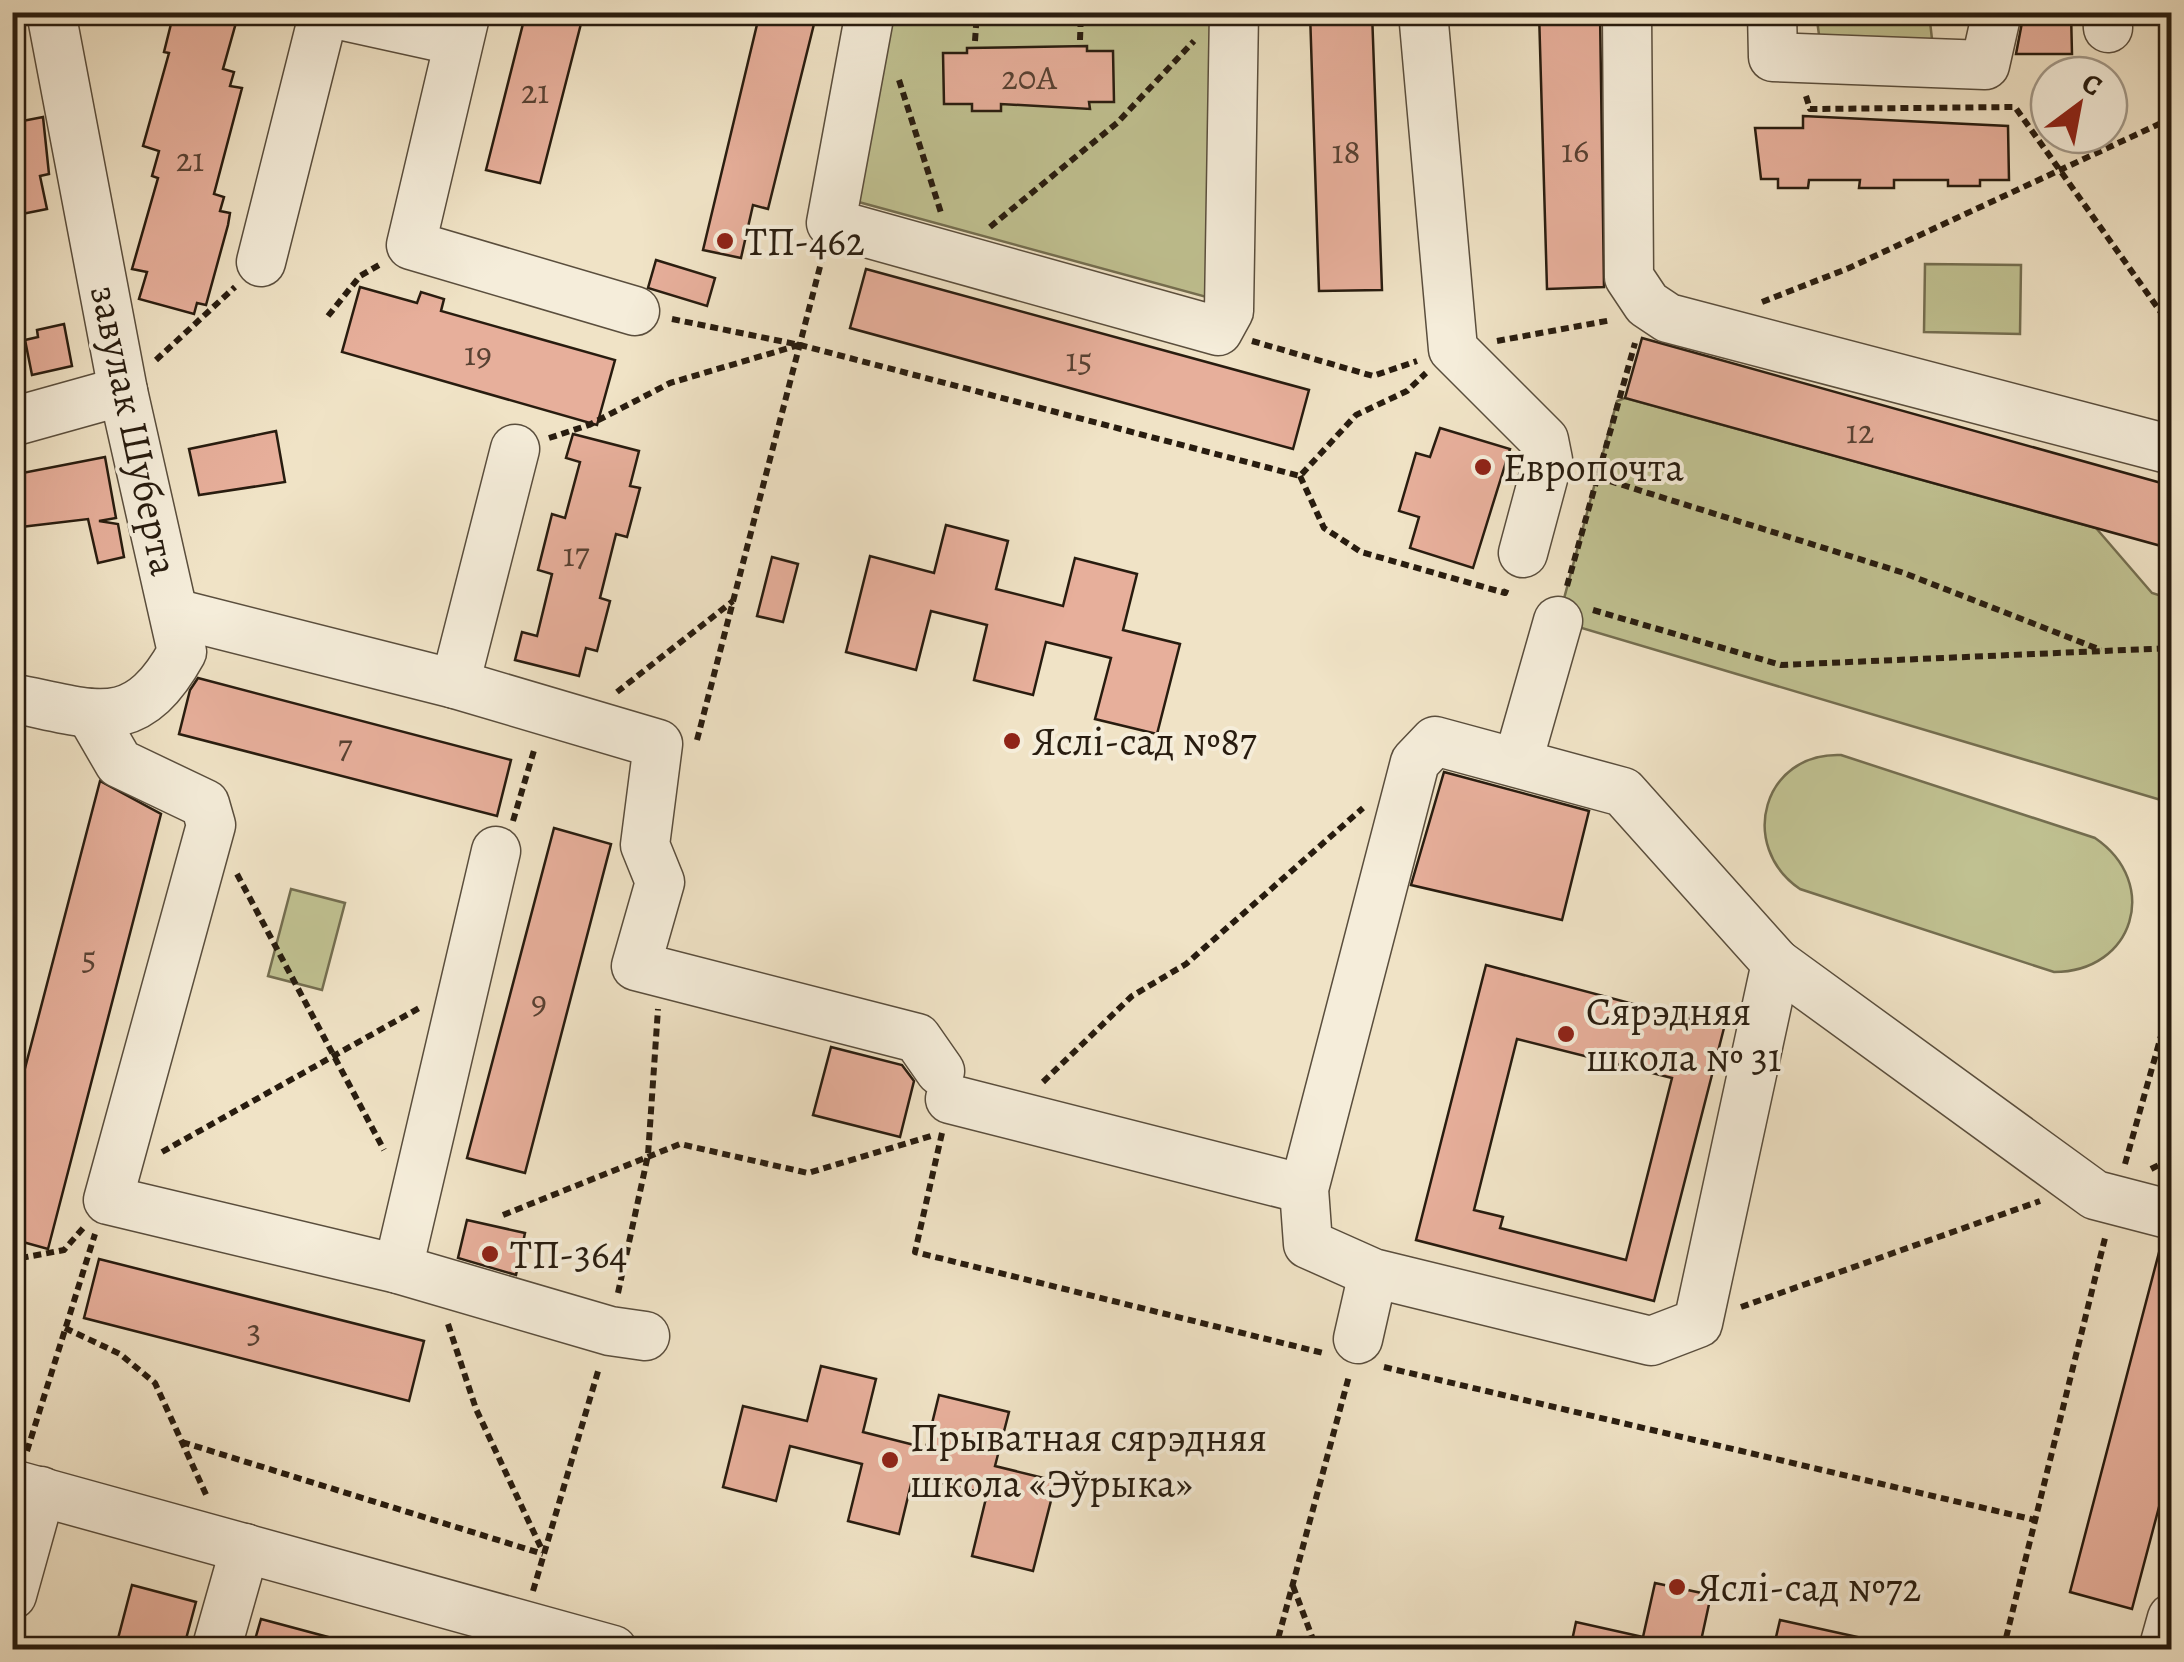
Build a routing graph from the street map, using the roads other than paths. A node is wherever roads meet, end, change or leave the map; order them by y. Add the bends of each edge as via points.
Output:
1 (51, 12) edge
2 (325, 12) edge
3 (870, 12) edge
4 (1423, 12) edge
5 (1627, 12) edge
6 (1772, 12) edge
7 (1998, 12) edge
8 (1234, 15) edge
9 (462, 27) edge
10 (261, 262) road end
11 (635, 311) road end
12 (123, 391) junction
13 (12, 422) edge
14 (2167, 438) edge
15 (514, 449) road end
16 (1523, 553) road end
17 (1560, 611) road end
18 (174, 613) junction
19 (455, 684) junction
20 (12, 698) edge
21 (90, 713) junction
22 (1518, 761) junction
23 (496, 851) road end
24 (1776, 963) junction
25 (1304, 1189) junction
26 (2172, 1215) edge
27 (1373, 1273) junction
28 (417, 1276) junction
29 (645, 1336) dead end
30 (1356, 1349) road end
31 (24, 1487) edge
32 (236, 1546) junction
33 (12, 1595) edge
34 (2172, 1618) edge
35 (216, 1650) edge
36 (613, 1650) edge
37 (2163, 1650) edge

1 - 12 street, завулак Шуберта
2 - 9 street
2 - 10 street
3 - 8 street via 831,224 1218,331 1228,311
4 - 16 street via 1454,349 1544,440 1548,460
5 - 14 street via 1630,276 1645,309
6 - 7 street via 1773,57 1985,65
9 - 11 street via 411,245
12 - 13 street
12 - 18 street, завулак Шуберта
15 - 19 street
17 - 22 street
18 - 19 street
18 - 21 street, завулак Шуберта via 182,652 164,685 125,713
19 - 25 street via 658,744 646,844 660,882 636,966 916,1038 944,1101
20 - 21 street, завулак Шуберта
21 - 28 street via 119,763 206,804 211,824 108,1200
22 - 24 street via 1623,792
22 - 25 street via 1435,741 1415,762
23 - 28 street via 411,1200
24 - 26 street via 2105,1198
24 - 27 street via 1698,1323 1650,1341
25 - 27 street via 1308,1244
27 - 30 street
28 - 29 street
31 - 32 street
31 - 33 street
32 - 35 street
32 - 36 street
34 - 37 street

